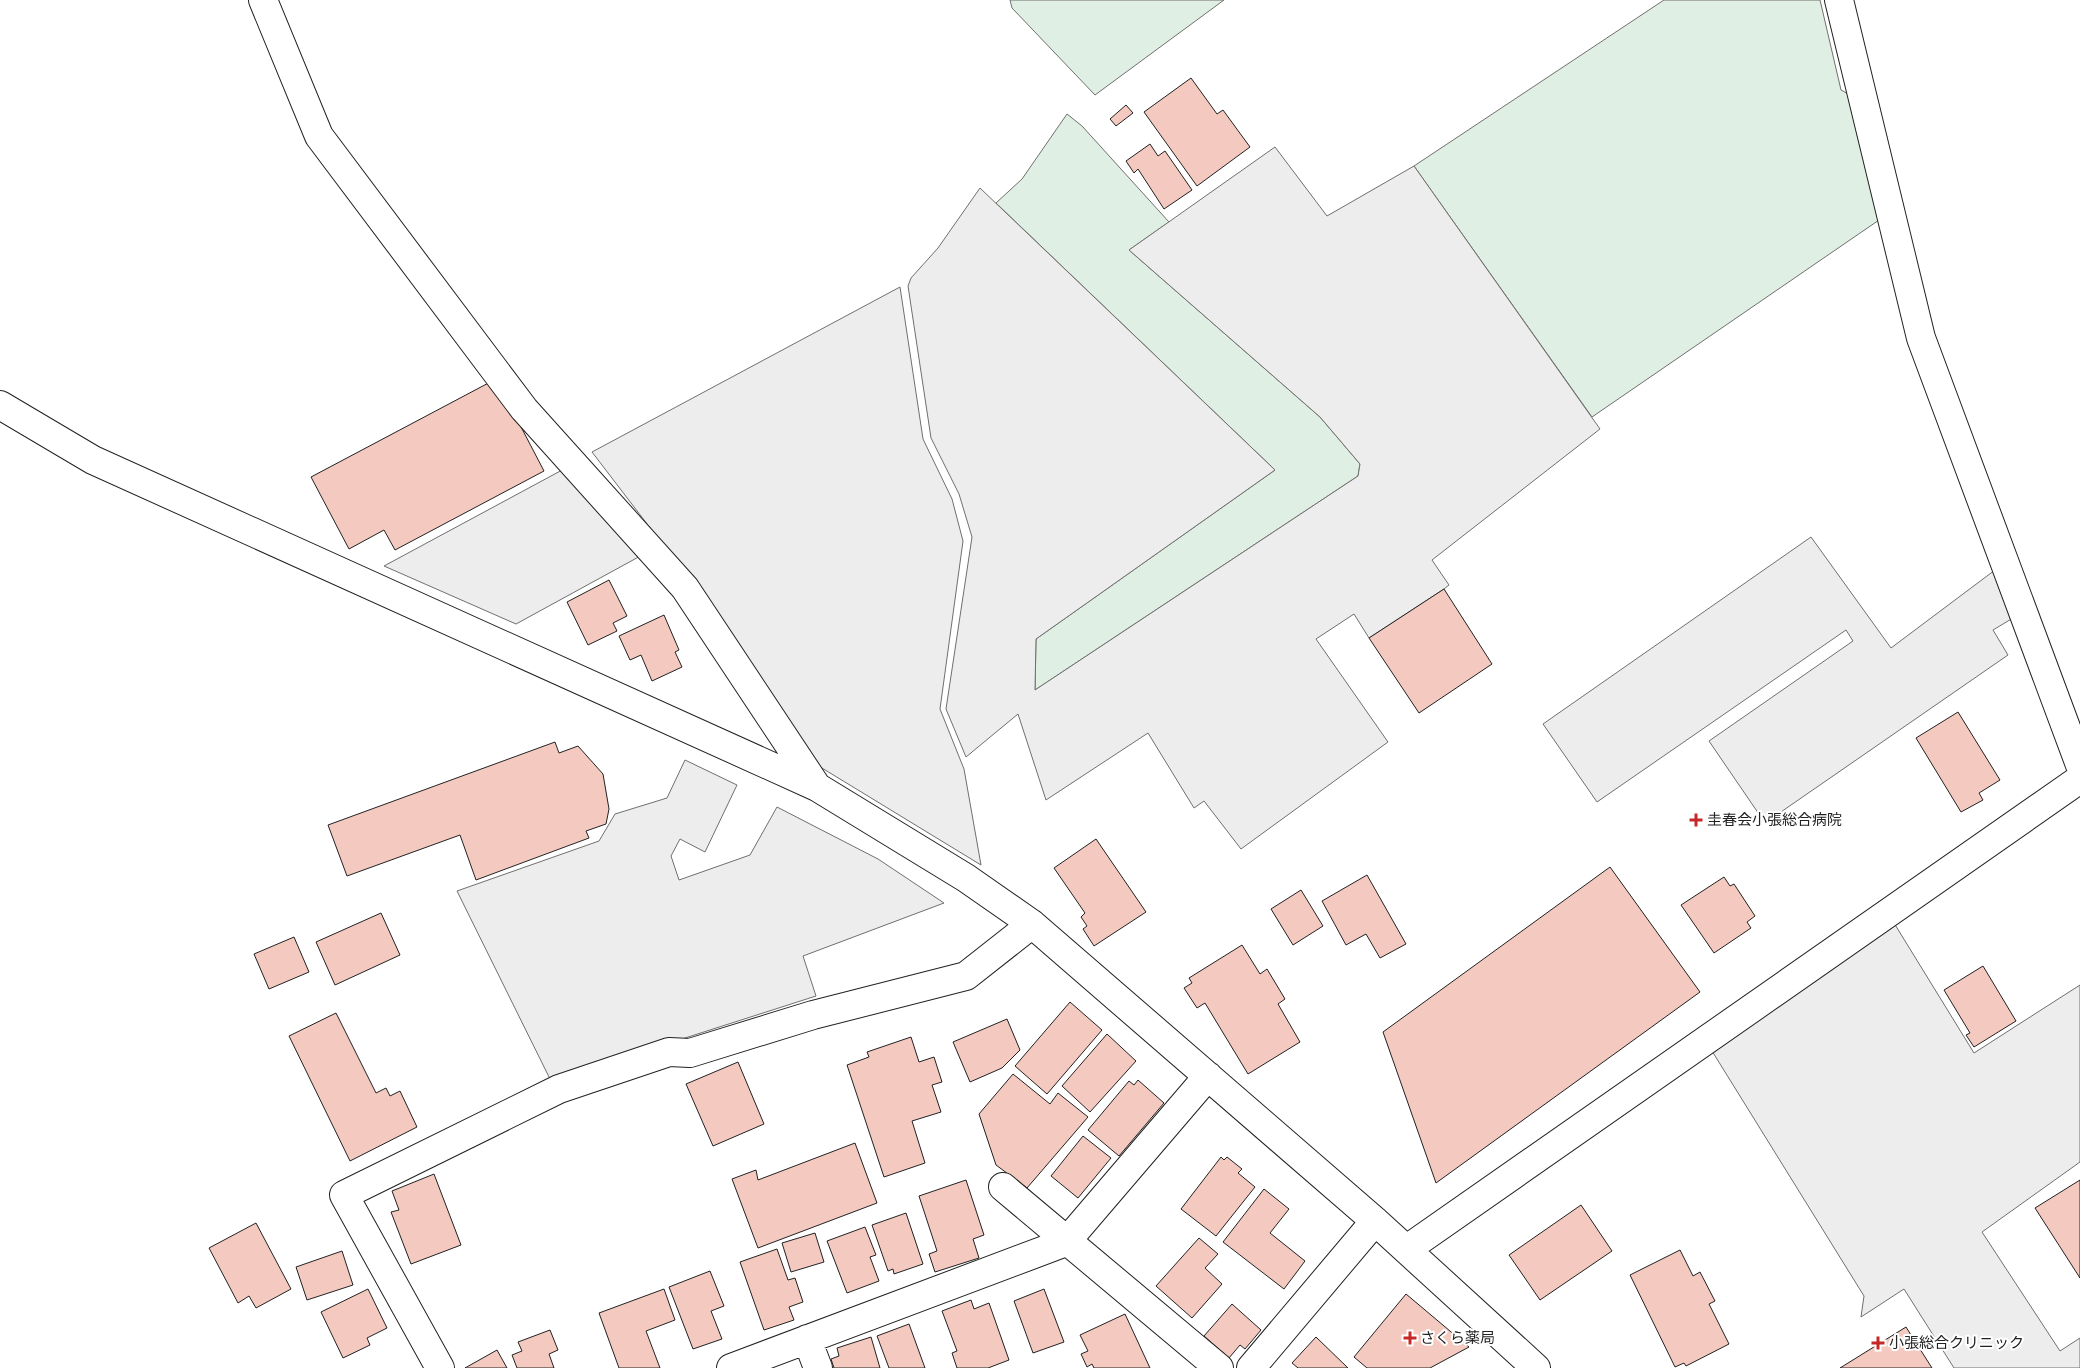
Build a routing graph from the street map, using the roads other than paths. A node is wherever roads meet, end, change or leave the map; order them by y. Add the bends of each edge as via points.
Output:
1 (263, 0) edge
2 (1839, 0) edge
3 (0, 405) edge
4 (2080, 765) edge
5 (2080, 779) edge
6 (817, 786) junction
7 (1032, 924) junction
8 (1208, 1076) junction
9 (1004, 1187) dead end
10 (1375, 1221) junction
11 (1066, 1242) junction
12 (1407, 1249) junction
13 (807, 1339) junction
14 (440, 1368) edge
15 (730, 1368) edge
16 (818, 1368) edge
17 (1219, 1368) edge
18 (1251, 1368) edge
19 (1536, 1368) edge

1 - 6 street via 319,136 524,409 685,588
2 - 4 street via 1921,338
3 - 6 street via 93,460
5 - 12 street
6 - 7 street via 966,878
7 - 8 street
7 - 14 street via 966,976 813,1014 690,1053 669,1052 559,1089 344,1195
8 - 10 street
8 - 11 street
9 - 11 street
10 - 12 street
10 - 18 street
11 - 13 street
11 - 17 street
12 - 19 street
13 - 15 street
13 - 16 street

